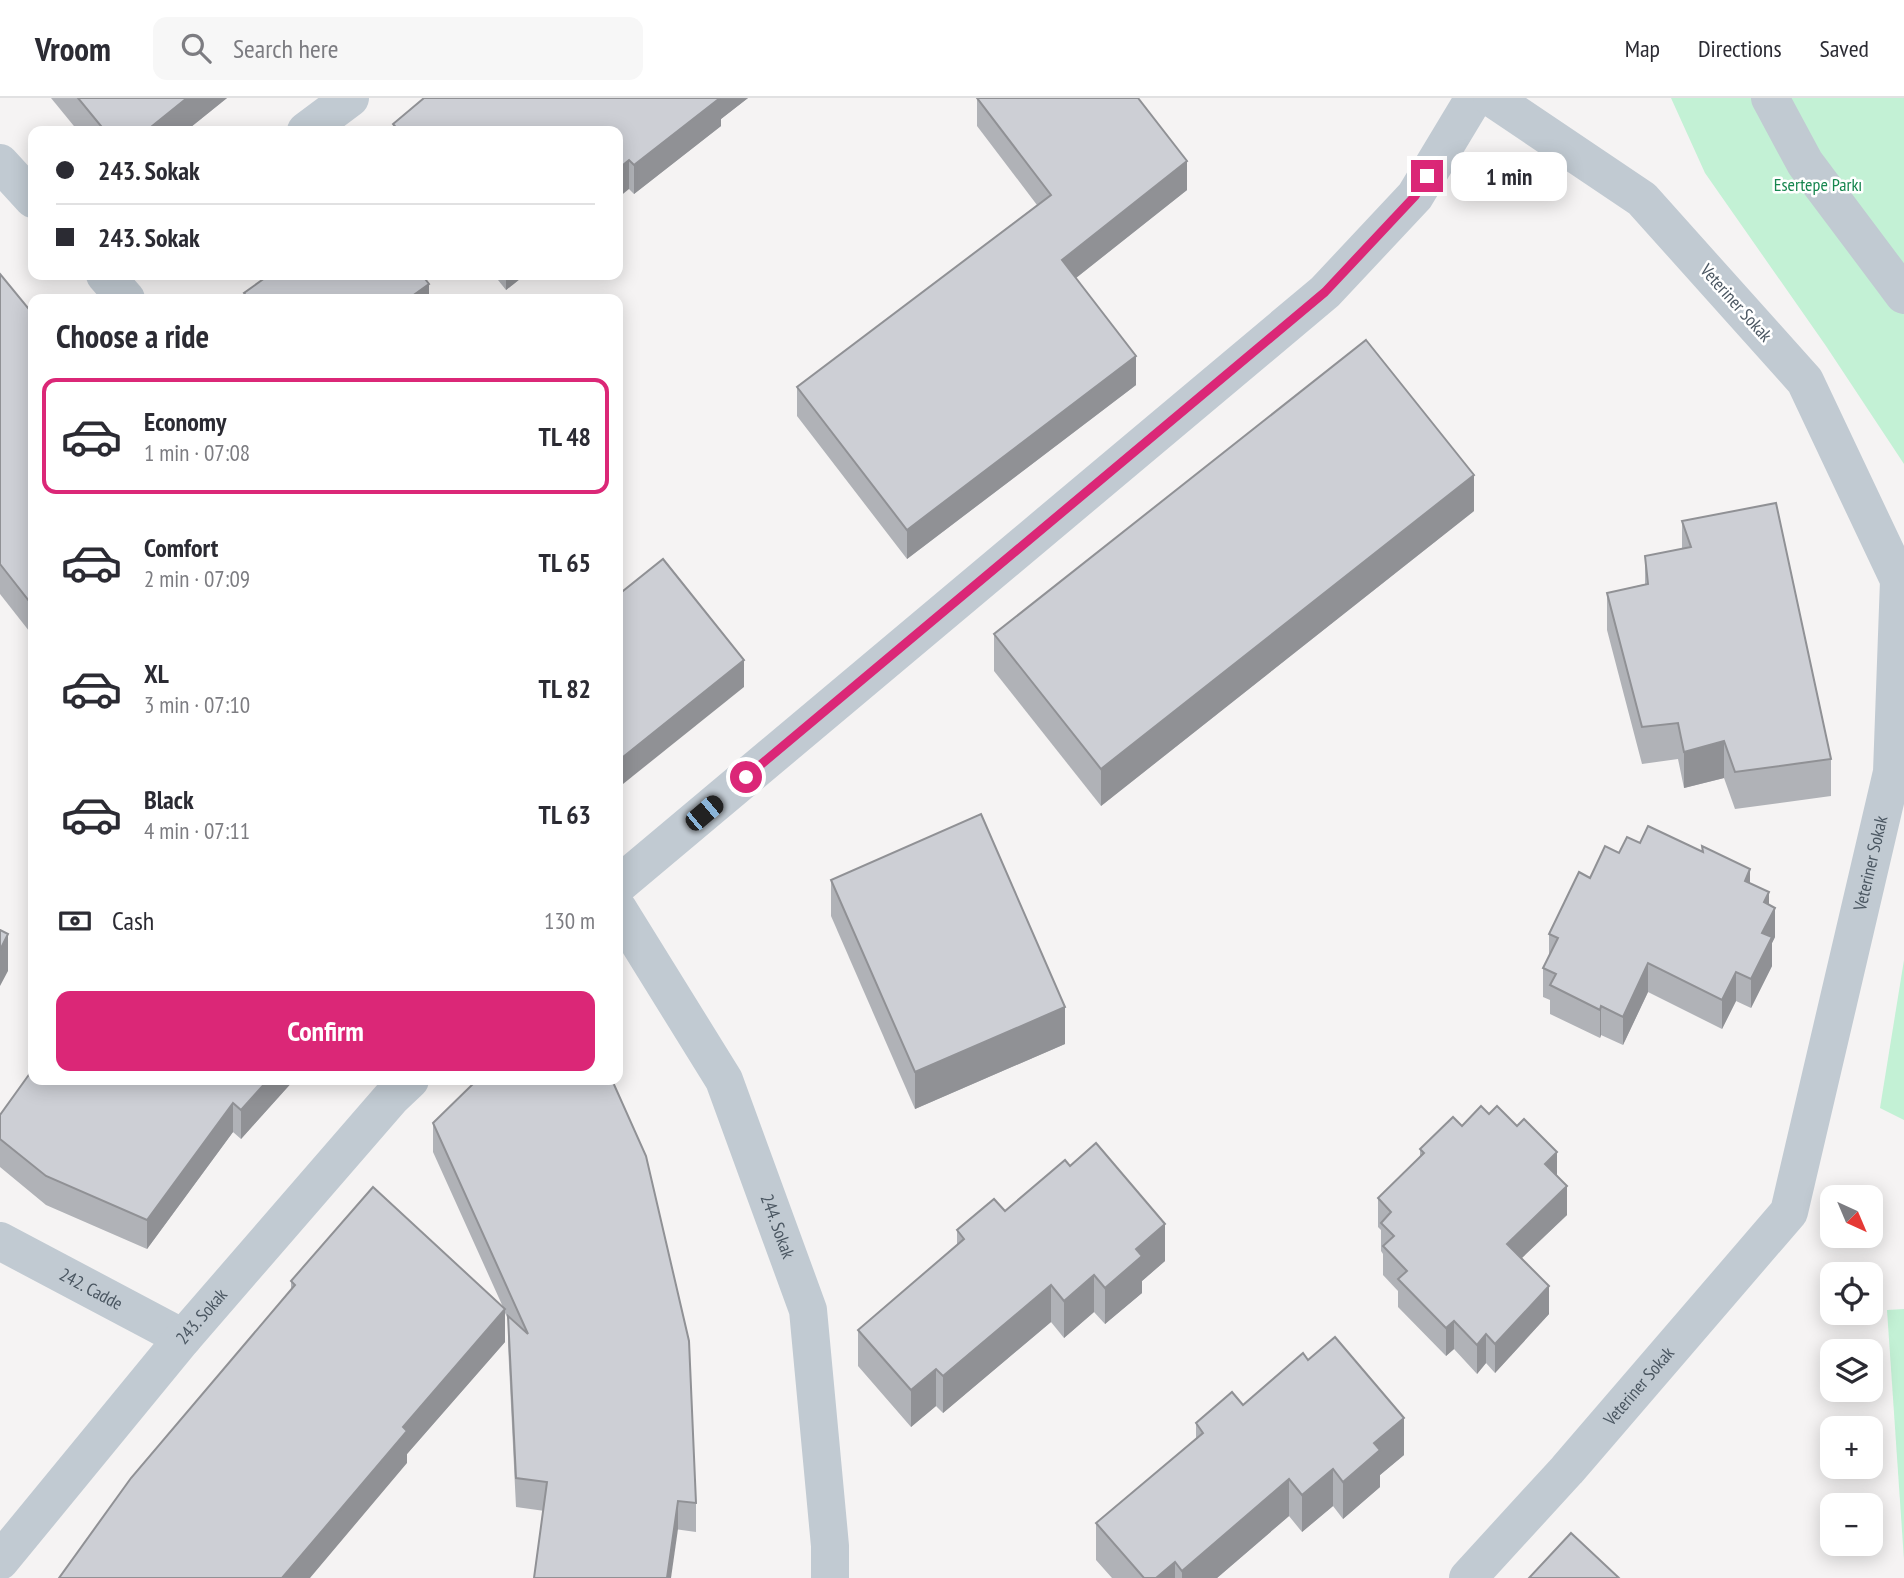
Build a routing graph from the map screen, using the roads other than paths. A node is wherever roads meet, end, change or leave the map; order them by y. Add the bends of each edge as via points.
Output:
1 (350, 98) edge
2 (1474, 98) edge
3 (1492, 98) edge
4 (1770, 98) edge
5 (313, 126) edge
6 (0, 163) edge
7 (28, 194) edge
8 (1904, 295) edge
9 (1901, 579) edge
10 (623, 881) edge
11 (623, 917) edge
12 (405, 1085) edge
13 (0, 1241) edge
14 (183, 1338) junction
15 (0, 1561) edge
16 (830, 1578) edge
17 (1468, 1578) edge

1 - 5 street
2 - 10 street via 1415,196 1325,292
3 - 9 street, Veteriner Sokak via 1642,199 1805,381
4 - 8 street via 1805,163
6 - 7 street
9 - 17 street, Veteriner Sokak via 1892,772 1789,1212
11 - 16 street, 244. Sokak via 724,1080 808,1310
12 - 14 street, 243. Sokak
13 - 14 street, 242. Cadde
14 - 15 street, 243. Sokak

